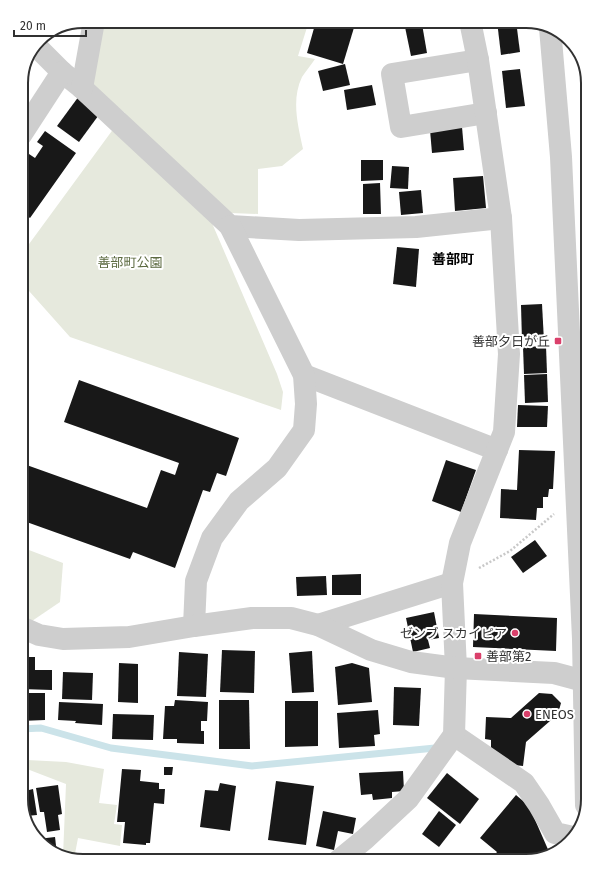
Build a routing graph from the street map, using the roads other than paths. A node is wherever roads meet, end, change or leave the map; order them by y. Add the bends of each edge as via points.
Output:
1 (93, 28) edge
2 (471, 28) edge
3 (551, 34) edge
4 (40, 50) edge
5 (478, 60) junction
6 (62, 72) junction
7 (82, 88) junction
8 (486, 113) junction
9 (28, 123) edge
10 (501, 218) junction
11 (230, 226) junction
12 (304, 375) junction
13 (497, 450) junction
14 (581, 578) edge
15 (452, 583) junction
16 (318, 625) junction
17 (194, 626) junction
18 (28, 630) edge
19 (456, 668) junction
20 (581, 680) edge
21 (454, 735) junction
22 (567, 836) edge
23 (347, 854) edge

1 - 7 street
2 - 5 street
3 - 14 street via 562,157
4 - 6 street
5 - 8 street
5 - 8 street via 392,74 401,128
6 - 7 street
6 - 9 street
7 - 11 street
8 - 10 street
10 - 11 street via 416,227 299,230
10 - 13 street via 509,354 504,432
11 - 12 street
12 - 13 street
12 - 17 street via 304,430 276,468 239,501 212,538 196,581
13 - 15 street via 460,543
15 - 16 street
15 - 19 street
16 - 17 street via 291,618 252,618
16 - 19 street via 377,652 411,662
17 - 18 street via 129,637 63,639 38,635
19 - 20 street via 554,672
19 - 21 street
21 - 22 street via 524,783 540,805 554,833
21 - 23 street via 408,799

